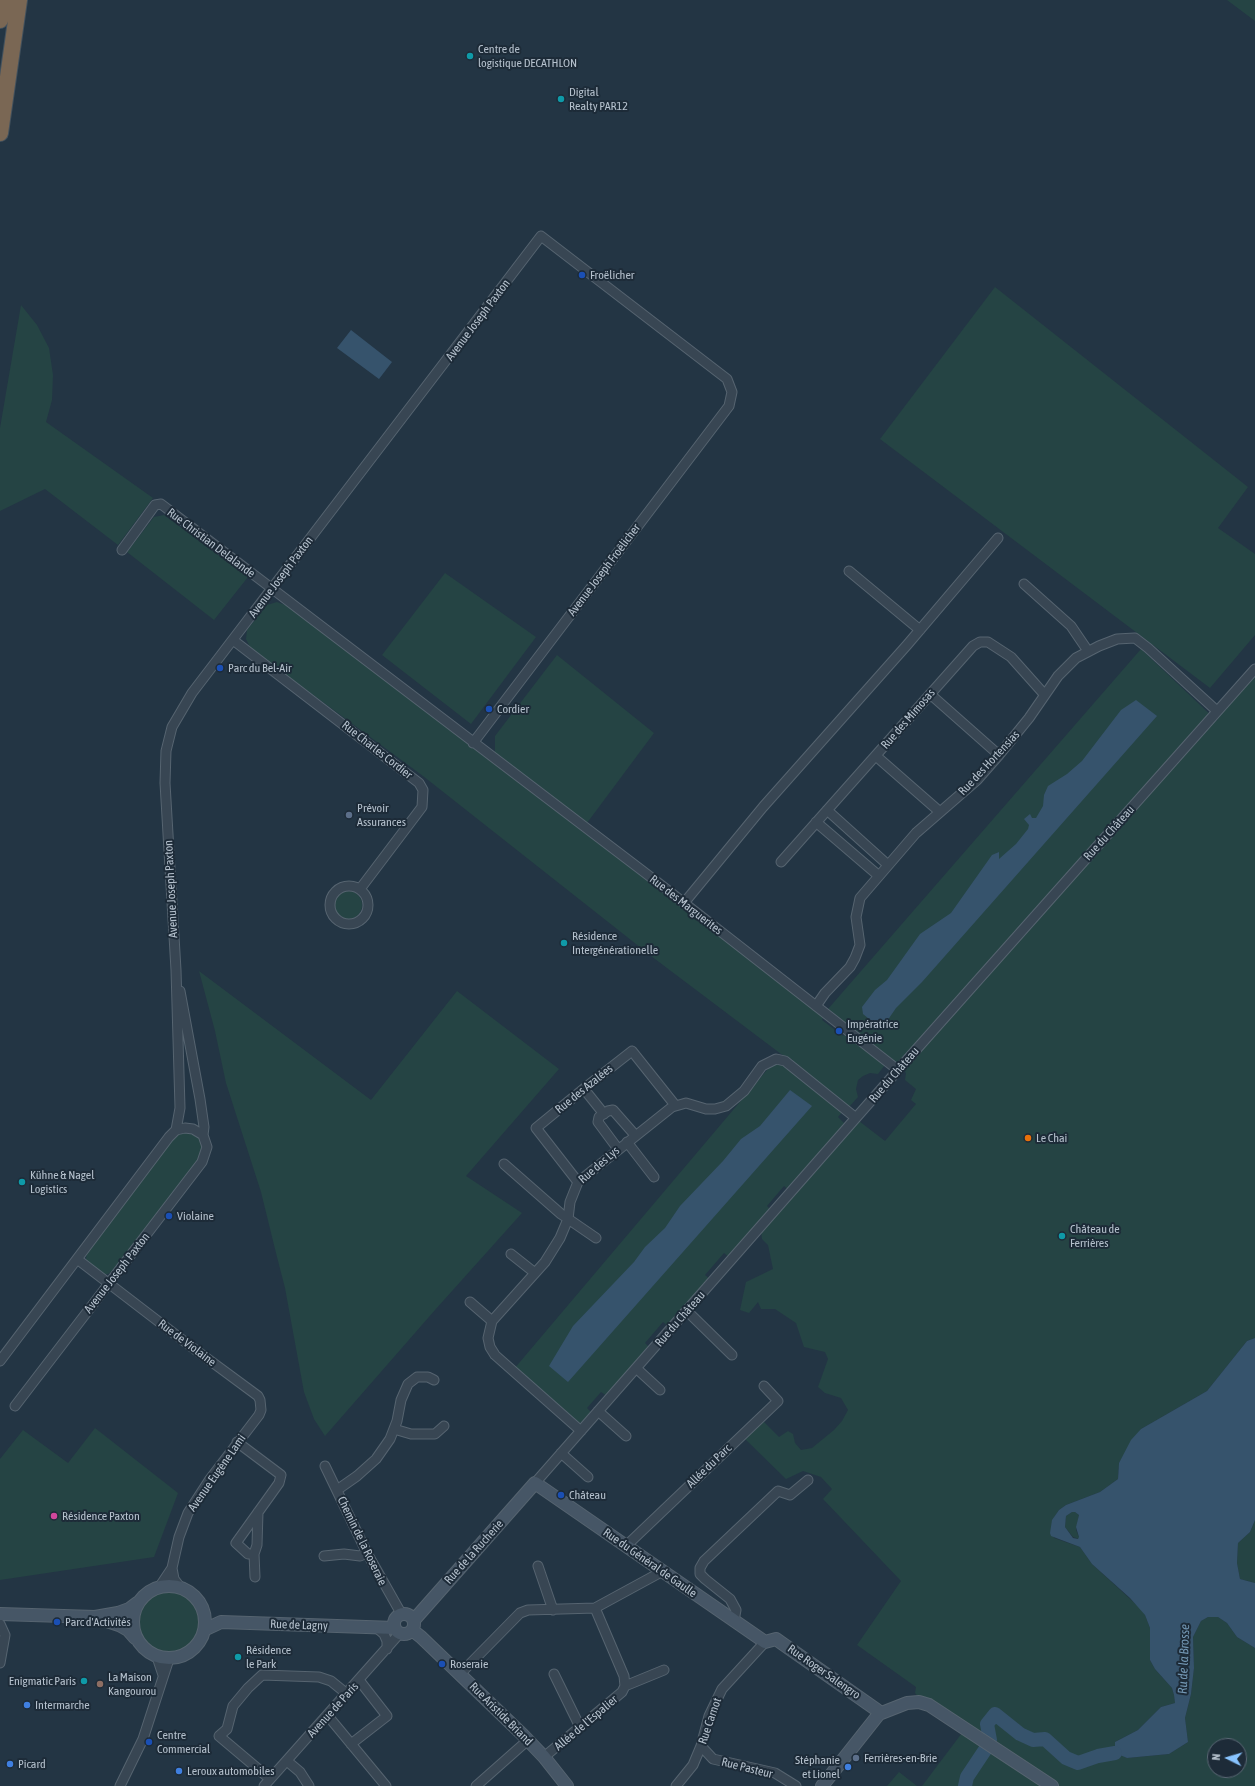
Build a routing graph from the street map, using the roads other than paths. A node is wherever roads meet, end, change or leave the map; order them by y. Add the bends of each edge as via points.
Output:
1 (3, 0) edge
2 (19, 0) edge
3 (0, 20) edge
4 (0, 133) edge
5 (541, 236) joint
6 (998, 538) dead end
7 (122, 550) dead end
8 (848, 571) dead end
9 (1024, 584) dead end
10 (272, 589) junction
11 (920, 630) junction
12 (233, 640) junction
13 (1088, 651) junction
14 (1255, 669) edge
15 (930, 694) junction
16 (1044, 694) junction
17 (1217, 711) junction
18 (472, 743) junction
19 (999, 755) junction
20 (876, 756) junction
21 (827, 810) junction
22 (940, 812) junction
23 (816, 822) junction
24 (781, 862) dead end
25 (888, 865) junction
26 (879, 876) junction
27 (360, 889) junction
28 (684, 903) junction
29 (176, 970) junction
30 (816, 1006) junction
31 (898, 1070) junction
32 (584, 1089) junction
33 (674, 1105) junction
34 (604, 1114) junction
35 (856, 1118) junction
36 (176, 1130) junction
37 (203, 1135) junction
38 (635, 1136) junction
39 (626, 1142) junction
40 (618, 1148) junction
41 (504, 1164) dead end
42 (654, 1177) dead end
43 (578, 1182) junction
44 (568, 1219) junction
45 (596, 1238) dead end
46 (511, 1254) dead end
47 (77, 1259) junction
48 (535, 1273) junction
49 (109, 1284) junction
50 (470, 1302) dead end
51 (687, 1311) junction
52 (492, 1320) junction
53 (732, 1354) dead end
54 (0, 1361) edge
55 (636, 1368) junction
56 (434, 1380) dead end
57 (764, 1386) dead end
58 (660, 1390) dead end
59 (262, 1405) joint
60 (15, 1406) dead end
61 (598, 1411) junction
62 (444, 1426) dead end
63 (394, 1429) junction
64 (581, 1430) junction
65 (626, 1436) dead end
66 (237, 1442) junction
67 (561, 1453) junction
68 (325, 1466) dead end
69 (588, 1477) dead end
70 (808, 1480) dead end
71 (535, 1483) junction
72 (337, 1490) junction
73 (258, 1512) junction
74 (626, 1546) junction
75 (367, 1553) junction
76 (254, 1554) junction
77 (324, 1556) dead end
78 (538, 1566) dead end
79 (172, 1568) junction
80 (663, 1571) junction
81 (255, 1577) dead end
82 (160, 1586) junction
83 (180, 1587) junction
84 (137, 1603) junction
85 (595, 1608) junction
86 (553, 1610) junction
87 (204, 1611) junction
88 (0, 1614) edge
89 (402, 1615) junction
90 (95, 1617) junction
91 (734, 1621) junction
92 (221, 1622) junction
93 (0, 1624) edge
94 (413, 1625) junction
95 (377, 1628) junction
96 (204, 1630) junction
97 (397, 1631) junction
98 (137, 1640) junction
99 (765, 1642) junction
100 (387, 1649) junction
101 (163, 1658) junction
102 (0, 1663) edge
103 (664, 1670) dead end
104 (460, 1674) junction
105 (554, 1674) dead end
106 (359, 1680) junction
107 (625, 1686) junction
108 (347, 1694) junction
109 (879, 1714) junction
110 (328, 1716) junction
111 (580, 1727) junction
112 (528, 1740) junction
113 (351, 1744) junction
114 (702, 1746) junction
115 (544, 1757) junction
116 (287, 1761) junction
117 (267, 1783) edge
118 (120, 1786) edge
119 (309, 1786) edge
120 (386, 1786) edge
121 (476, 1786) edge
122 (567, 1786) edge
123 (676, 1786) edge
124 (796, 1786) edge
125 (822, 1786) edge
126 (1052, 1786) edge

1 - 3 highway
2 - 4 highway
5 - 10 street, Avenue Joseph Paxton
5 - 18 street, Avenue Joseph Froëlicher via 727,379 732,392 729,406
6 - 11 street
7 - 10 street, Rue Christian Delalande via 155,505 161,504
8 - 11 street
9 - 13 street via 1071,626
10 - 12 street, Avenue Joseph Paxton
10 - 18 street
11 - 28 street via 763,807
12 - 27 street, Rue Charles Cordier via 419,783 423,790 422,807
12 - 29 street, Avenue Joseph Paxton via 185,702 172,727 166,751 165,783
13 - 16 street, Rue des Hortensias via 1076,658
13 - 17 street, Rue des Hortensias via 1117,639 1135,638
14 - 17 street, Rue du Château
15 - 16 street, Rue des Mimosas via 973,646 984,642 1011,657
15 - 19 street
15 - 20 street, Rue des Mimosas
16 - 19 street, Rue des Hortensias via 1029,718
17 - 31 street, Rue du Château
18 - 28 street, Rue des Marguerites
19 - 22 street, Rue des Hortensias via 977,780
20 - 21 street, Rue des Mimosas
20 - 22 street
21 - 23 street, Rue des Mimosas
21 - 25 street
22 - 25 street, Rue des Hortensias via 916,833
23 - 24 street, Rue des Mimosas
23 - 26 street
25 - 26 street, Rue des Hortensias
26 - 30 street, Rue des Hortensias via 860,898 857,908 860,945 855,958
27 - 27 street via 348,886 336,891 332,896 330,909 337,920 352,924 363,917 368,906 367,899
28 - 30 street, Rue des Marguerites
29 - 36 street, Avenue Joseph Paxton via 180,1108
29 - 37 street, Avenue Joseph Paxton via 200,1099
30 - 31 street, Rue des Marguerites
31 - 35 street, Rue du Château
32 - 33 street, Rue des Azalées via 632,1051
32 - 34 street
32 - 43 street, Rue des Azalées via 536,1128
33 - 35 street via 686,1104 706,1109 726,1106 744,1091 758,1063 776,1059 785,1061
33 - 38 street, Rue des Lys
34 - 38 street via 613,1110
34 - 40 street via 599,1117 598,1122
35 - 51 street, Rue du Château
36 - 37 street via 193,1129
36 - 47 street, Avenue Joseph Paxton
37 - 49 street, Avenue Joseph Paxton via 207,1147 202,1162
38 - 39 street, Rue des Lys
39 - 40 street, Rue des Lys
39 - 42 street
40 - 43 street, Rue des Lys
41 - 44 street
43 - 44 street, Rue des Lys via 570,1202
44 - 45 street
44 - 48 street, Rue des Lys via 560,1238
46 - 48 street
47 - 49 street, Rue de Violaine
47 - 54 street, Avenue Joseph Paxton
48 - 52 street, Rue des Lys
49 - 59 street, Rue de Violaine via 258,1396
49 - 60 street, Avenue Joseph Paxton
50 - 52 street
51 - 53 street
51 - 55 street, Rue du Château
52 - 64 street via 488,1338 495,1355
55 - 58 street
55 - 61 street, Rue du Château
56 - 63 street via 417,1377 408,1384
57 - 74 street, Allée du Parc via 778,1401
59 - 66 street, Avenue Eugène Lami via 259,1415
61 - 64 street, Rue du Château
61 - 65 street
62 - 63 street via 435,1434 411,1434
63 - 72 street via 390,1440 376,1459
64 - 67 street, Rue du Château
66 - 73 street via 280,1475 279,1483
66 - 79 street, Avenue Eugène Lami via 188,1513
67 - 69 street
67 - 71 street, Rue du Château
68 - 72 street, Chemin de la Roseraie
70 - 91 street via 790,1495 778,1491 704,1561 700,1568 700,1574 730,1599 736,1610
71 - 74 main road, Rue du Général de Gaulle
71 - 94 main road, Rue de la Rucherie
72 - 75 street, Chemin de la Roseraie
73 - 76 street via 257,1544
73 - 76 street via 236,1543 248,1554
74 - 80 main road, Rue du Général de Gaulle
75 - 77 street via 360,1556
75 - 89 street, Chemin de la Roseraie
76 - 81 street
78 - 86 street
79 - 82 street
79 - 83 street via 174,1579
80 - 85 street
80 - 91 main road, Rue du Général de Gaulle
82 - 83 main road
82 - 84 main road via 147,1593
83 - 87 main road via 195,1596
84 - 90 main road via 118,1613
84 - 98 main road via 132,1622
85 - 86 street
85 - 107 street, Allée de l'Espalier via 624,1676
86 - 104 street via 520,1612
87 - 92 main road
87 - 96 main road
88 - 90 main road
89 - 94 main road via 409,1615
89 - 97 main road via 396,1618
90 - 98 main road via 119,1625
91 - 99 main road, Rue du Général de Gaulle
92 - 95 main road, Rue de Lagny
92 - 96 main road, Rue de Lagny
93 - 102 street via 5,1635
94 - 97 main road via 407,1634
94 - 104 main road, Rue Aristide Briand
95 - 97 main road, Rue de Lagny
95 - 100 street via 384,1634
96 - 101 main road via 200,1641 192,1650 181,1656
97 - 100 street, Avenue de Paris
98 - 101 main road via 142,1647
99 - 109 main road, Rue Roger Salengro via 776,1640 868,1703
99 - 114 street, Rue Carnot via 722,1689 709,1716
100 - 106 street, Avenue de Paris
101 - 118 street via 163,1675 143,1739
103 - 107 street, Allée de l'Espalier
104 - 112 main road, Rue Aristide Briand
105 - 111 street
106 - 108 street, Avenue de Paris
106 - 113 street via 387,1716
107 - 111 street, Allée de l'Espalier via 622,1692
108 - 110 street, Avenue de Paris
108 - 117 street via 331,1681 319,1677 262,1675 248,1688 233,1706 227,1730 220,1736
109 - 125 main road
109 - 126 main road via 907,1704 924,1703
110 - 113 street
110 - 116 street, Avenue de Paris
111 - 115 street, Allée de l'Espalier
112 - 115 main road, Rue Aristide Briand
112 - 121 street
113 - 120 street
114 - 123 street, Rue Carnot via 693,1765
114 - 124 street, Rue Pasteur via 713,1759 775,1773
115 - 122 main road, Rue Aristide Briand
116 - 117 street, Avenue de Paris
116 - 119 street

